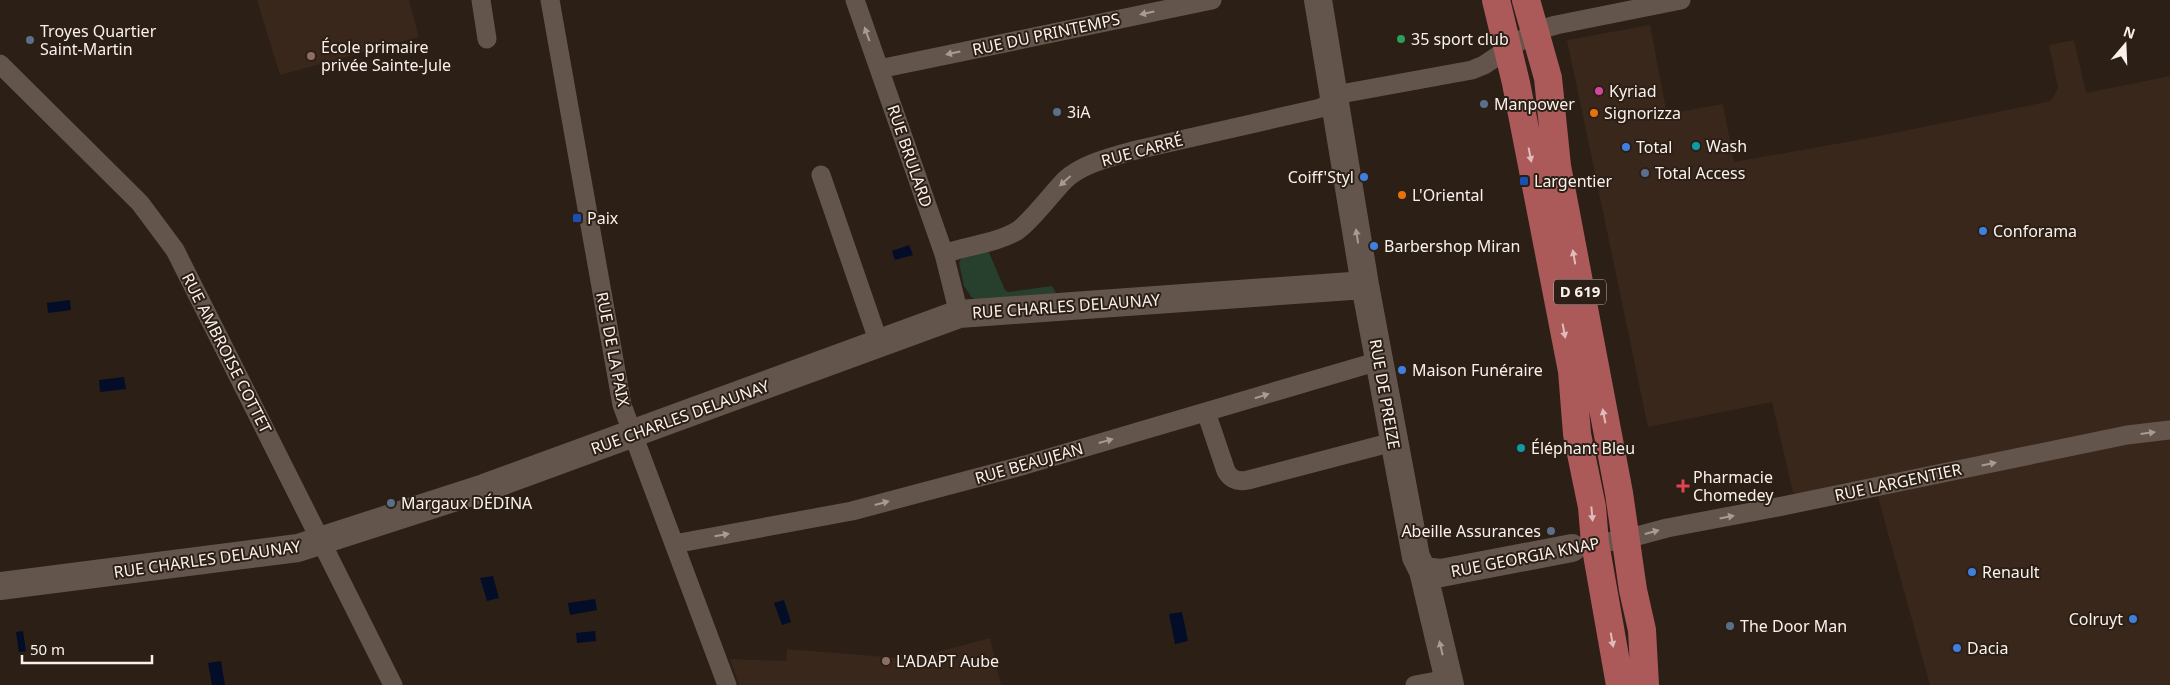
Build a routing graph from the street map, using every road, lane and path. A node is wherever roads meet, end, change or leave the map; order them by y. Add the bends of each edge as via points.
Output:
1 (481, 0) edge
2 (550, 0) edge
3 (855, 0) edge
4 (1212, 0) edge
5 (1318, 0) edge
6 (1496, 0) edge
7 (1526, 0) edge
8 (1681, 0) edge
9 (1535, 32) junction
10 (487, 38) dead end
11 (1507, 50) junction
12 (0, 64) edge
13 (879, 69) junction
14 (1336, 100) junction
15 (821, 175) dead end
16 (944, 254) junction
17 (1365, 285) junction
18 (959, 314) junction
19 (879, 343) junction
20 (1378, 361) junction
21 (1206, 412) junction
22 (2170, 430) edge
23 (634, 434) junction
24 (1393, 442) junction
25 (1626, 539) junction
26 (322, 541) junction
27 (674, 544) junction
28 (1583, 545) junction
29 (1423, 572) junction
30 (0, 586) edge
31 (1449, 682) edge
32 (393, 685) edge
33 (727, 685) edge
34 (1415, 685) edge
35 (1620, 685) edge
36 (1646, 685) edge

1 - 10 street
2 - 23 street, RUE DE LA PAIX via 622,404
13 -> 3 street, RUE BRULARD
4 -> 13 street, RUE DU PRINTEMPS
5 - 14 street, RUE DE PREIZE
6 - 11 main road, D 619
7 - 9 main road, D 619
8 - 9 street, RUE CARRÉ
9 - 11 street, RUE CARRÉ
25 -> 9 main road, D 619 via 1557,166 1548,78
11 - 14 street, RUE CARRÉ via 1472,70 1346,93
11 -> 28 main road, D 619 via 1572,371 1577,434 1592,507
12 - 26 street, RUE AMBROISE COTTET via 140,203 175,250
13 - 16 street, RUE BRULARD
14 -> 16 street, RUE CARRÉ via 1321,108 1132,151 1091,164 1067,178 1018,230
17 -> 14 street, RUE DE PREIZE
15 - 19 street
16 - 18 street, RUE BRULARD
17 - 18 street, RUE CHARLES DELAUNAY
17 - 20 street, RUE DE PREIZE
18 - 19 street, RUE CHARLES DELAUNAY
19 - 23 street, RUE CHARLES DELAUNAY
21 -> 20 street, RUE BEAUJEAN
20 - 24 street, RUE DE PREIZE
21 - 24 street via 1228,476 1236,481
27 -> 21 street, RUE BEAUJEAN via 852,511
25 -> 22 street, RUE LARGENTIER via 1666,528 2127,435
23 - 26 street, RUE CHARLES DELAUNAY
23 - 27 street, RUE DE LA PAIX
24 - 29 street, RUE DE PREIZE via 1416,558
25 - 28 street, RUE GEORGIA KNAP
25 - 36 main road, D 619 via 1642,630
26 - 30 street, RUE CHARLES DELAUNAY via 298,548
26 - 32 street, RUE AMBROISE COTTET
27 - 33 street, RUE DE LA PAIX
28 - 29 street, RUE GEORGIA KNAP via 1442,573
28 -> 35 main road, D 619
31 -> 29 street, RUE DE PREIZE
31 - 34 street

